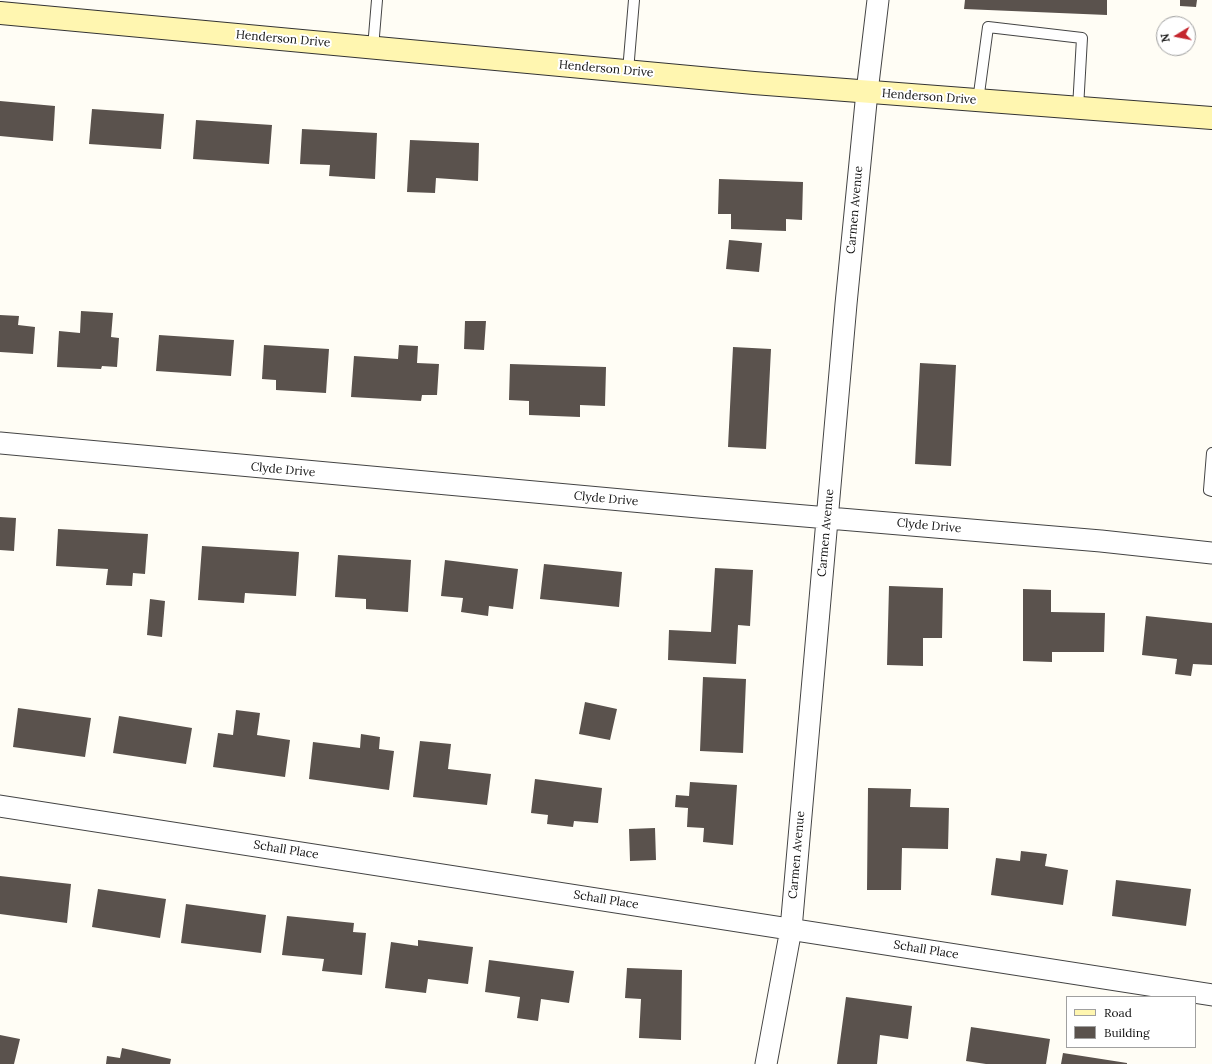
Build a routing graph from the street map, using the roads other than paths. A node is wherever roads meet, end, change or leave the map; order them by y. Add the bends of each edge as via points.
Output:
1 (377, 0) edge
2 (634, 0) edge
3 (878, 0) edge
4 (0, 13) edge
5 (373, 48) junction
6 (628, 71) junction
7 (866, 92) junction
8 (978, 101) junction
9 (1078, 108) junction
10 (1212, 118) edge
11 (0, 443) edge
12 (1212, 453) edge
13 (1212, 491) edge
14 (827, 518) junction
15 (1212, 552) edge
16 (0, 806) edge
17 (791, 929) junction
18 (1212, 994) edge
19 (766, 1064) edge

1 - 5 lane
2 - 6 lane
3 - 7 street, Carmen Avenue
4 - 5 main road, Henderson Drive
5 - 6 main road, Henderson Drive
6 - 7 main road, Henderson Drive
7 - 8 main road, Henderson Drive
7 - 14 street, Carmen Avenue
8 - 9 main road, Henderson Drive
8 - 9 lane via 988,27 1082,38
9 - 10 main road, Henderson Drive
11 - 14 street, Clyde Drive via 186,462
12 - 13 lane via 1209,490
14 - 15 street, Clyde Drive
14 - 17 street, Carmen Avenue
16 - 17 street, Schall Place
17 - 18 street, Schall Place
17 - 19 street, Carmen Avenue

